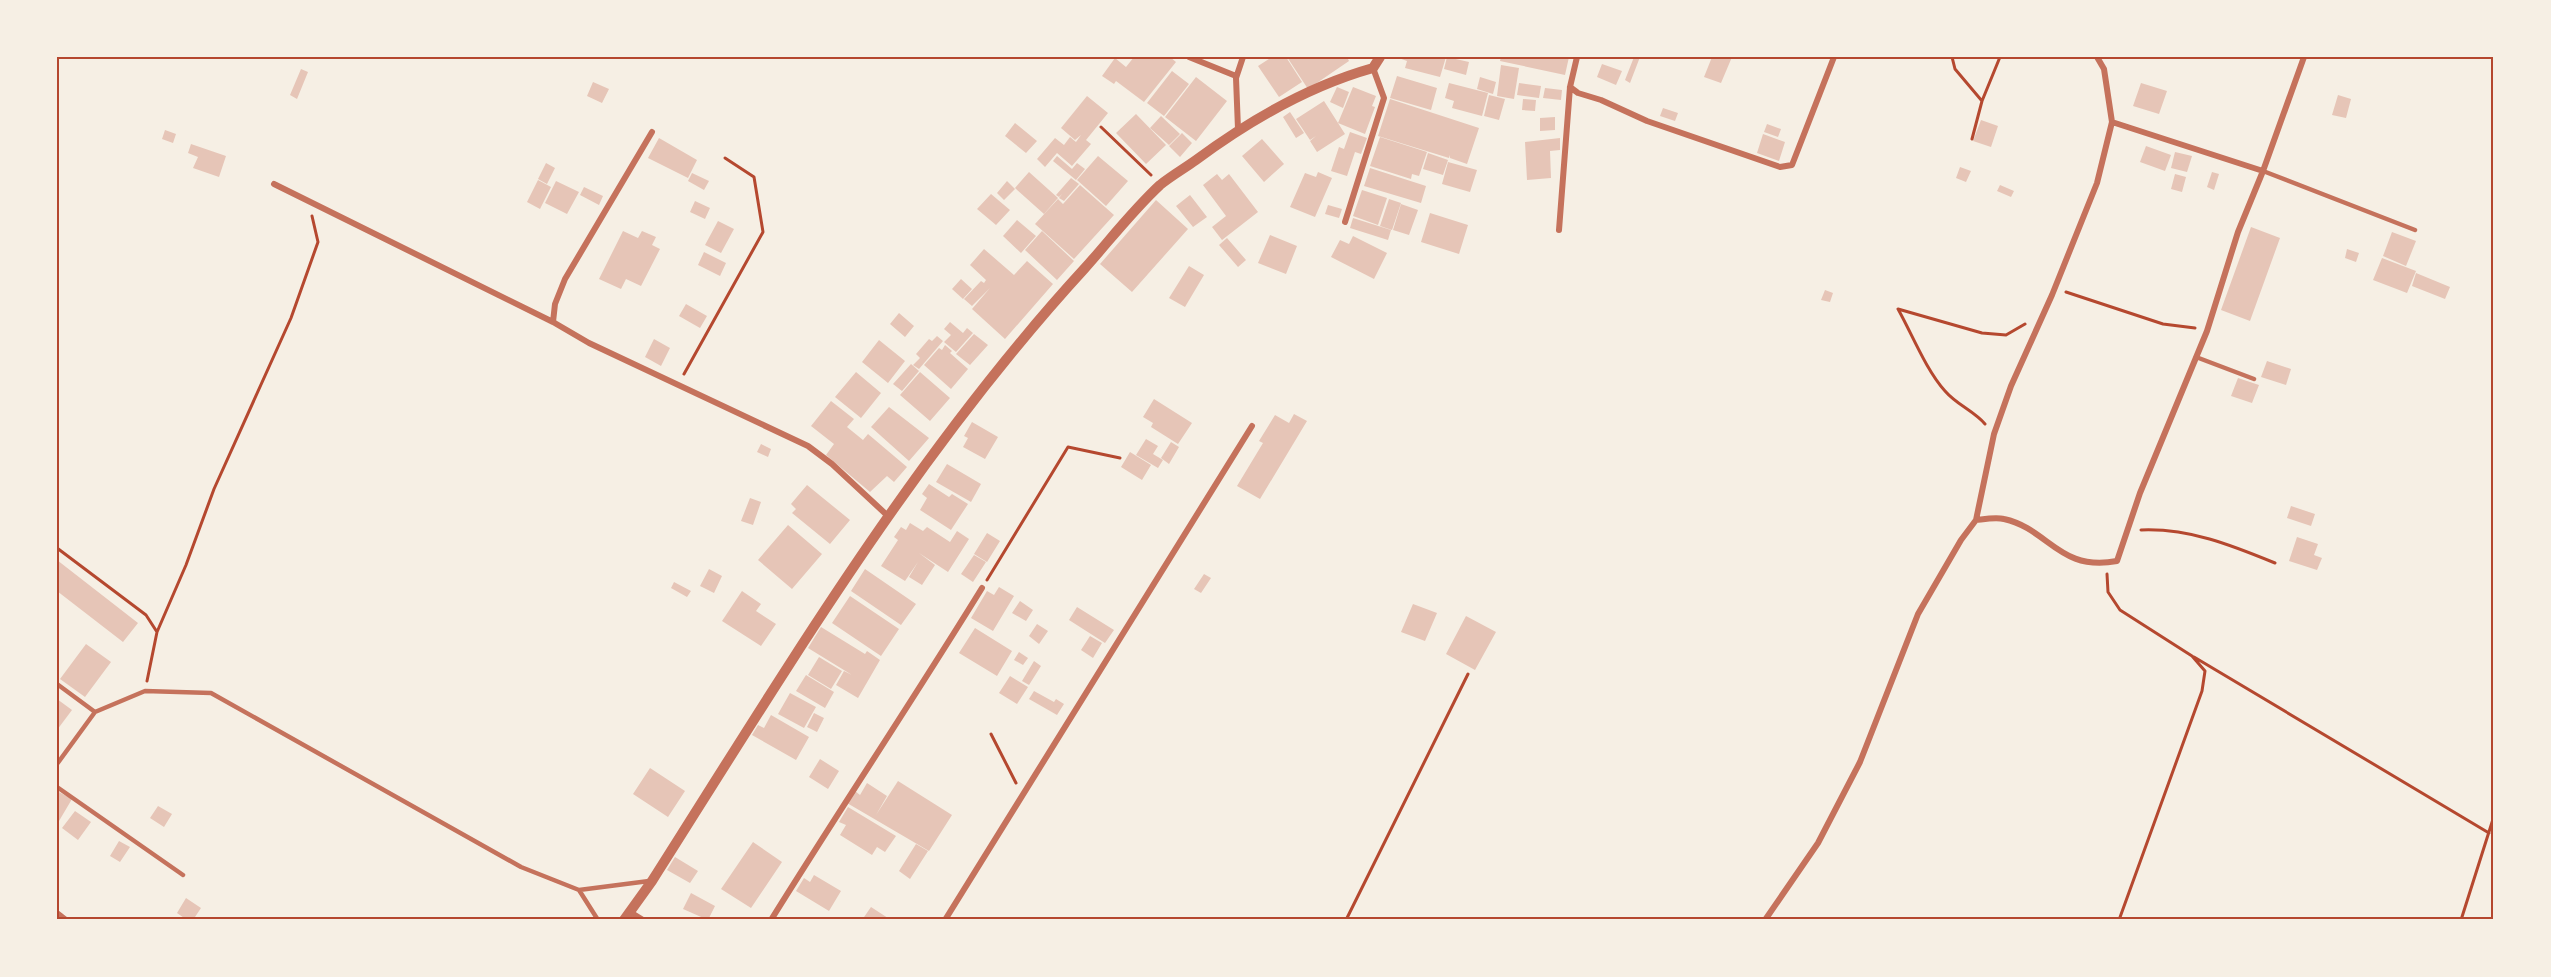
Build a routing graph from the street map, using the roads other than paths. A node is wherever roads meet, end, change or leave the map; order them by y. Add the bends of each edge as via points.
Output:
1 (1189, 57) edge
2 (1241, 57) edge
3 (1380, 57) edge
4 (1577, 57) edge
5 (1834, 57) edge
6 (2097, 57) edge
7 (2304, 57) edge
8 (1373, 69) junction
9 (1236, 78) junction
10 (1570, 87) junction
11 (2112, 122) junction
12 (1238, 129) junction
13 (652, 132) dead end
14 (2263, 171) junction
15 (274, 184) dead end
16 (1346, 222) dead end
17 (1559, 230) dead end
18 (2415, 230) dead end
19 (553, 322) junction
20 (2196, 357) junction
21 (2254, 379) dead end
22 (1252, 426) dead end
23 (889, 516) junction
24 (1976, 520) junction
25 (982, 588) road end
26 (57, 684) edge
27 (96, 712) junction
28 (57, 764) edge
29 (57, 787) edge
30 (183, 875) dead end
31 (652, 881) junction
32 (579, 890) junction
33 (57, 913) edge
34 (627, 916) edge
35 (66, 920) edge
36 (598, 920) edge
37 (643, 920) edge
38 (771, 920) edge
39 (945, 920) edge
40 (1765, 920) edge

1 - 9 street
2 - 9 street
3 - 8 street
4 - 10 street
5 - 10 street via 1792,165 1780,167 1647,121
6 - 11 street via 2104,69
7 - 14 street
8 - 12 street via 1287,102
8 - 16 street via 1384,98
9 - 12 street
10 - 17 street
11 - 14 street
11 - 24 street via 2097,183 1994,434
12 - 23 street via 1161,184 1058,298 1003,363
13 - 19 street via 565,279
14 - 18 lane
14 - 20 street
15 - 19 street
19 - 23 street via 589,343 808,446
20 - 21 lane
20 - 24 street via 2140,493 2117,561 2096,565 2070,557 2004,519
22 - 39 street
23 - 31 street
24 - 40 street via 1918,614 1860,762 1818,843
25 - 38 street
26 - 27 lane
27 - 28 lane
27 - 32 lane via 145,691 211,693 521,867
29 - 30 lane
31 - 32 lane
31 - 34 street
32 - 36 lane
33 - 35 street
34 - 37 street

